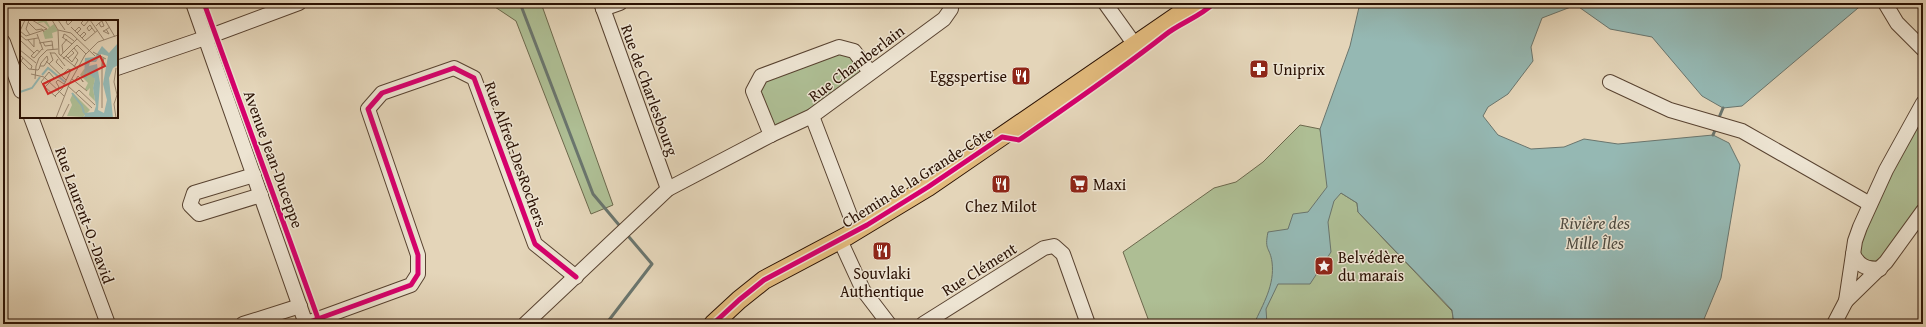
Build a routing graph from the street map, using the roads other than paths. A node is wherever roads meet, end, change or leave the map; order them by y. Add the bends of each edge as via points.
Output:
1 (193, 3) edge
2 (299, 3) edge
3 (620, 3) edge
4 (951, 3) edge
5 (1105, 3) edge
6 (1196, 3) edge
7 (1885, 3) edge
8 (602, 6) edge
9 (205, 38) junction
10 (3, 42) edge
11 (1135, 45) junction
12 (1923, 49) edge
13 (118, 68) edge
14 (870, 72) junction
15 (1610, 82) dead end
16 (20, 88) edge
17 (1923, 103) edge
18 (812, 116) junction
19 (31, 118) edge
20 (771, 135) junction
21 (254, 175) junction
22 (668, 189) junction
23 (261, 195) junction
24 (1870, 204) junction
25 (1923, 211) edge
26 (856, 231) junction
27 (840, 240) junction
28 (1853, 254) junction
29 (1880, 269) junction
30 (576, 277) junction
31 (1846, 301) junction
32 (300, 306) junction
33 (108, 324) edge
34 (243, 324) edge
35 (305, 324) edge
36 (525, 324) edge
37 (713, 324) edge
38 (889, 324) edge
39 (923, 324) edge
40 (1088, 324) edge
41 (1834, 324) edge

1 - 9 street, Avenue Jean-Duceppe
2 - 9 street
3 - 8 street
4 - 14 street, Rue Chamberlain via 951,9 944,19
5 - 11 street
6 - 11 main road, Chemin de la Grande-Côte
7 - 12 street via 1896,23
8 - 22 street, Rue de Charlesbourg
9 - 13 street
9 - 21 street, Avenue Jean-Duceppe
10 - 16 street
11 - 26 main road, Chemin de la Grande-Côte via 972,157
14 - 18 street, Rue Chamberlain
14 - 20 street via 854,51 839,47 761,76 753,91
15 - 24 street via 1670,110 1742,131
17 - 24 street
18 - 20 street, Rue Chamberlain
18 - 26 street, Rue Chamberlain
19 - 33 street, Rue Laurent-O.-David
20 - 22 street, Rue Chamberlain
21 - 23 street, Avenue Jean-Duceppe
21 - 23 street, Avenue Jean-Duceppe via 194,193 190,205 199,214
22 - 30 street, Rue Chamberlain
23 - 32 street, Avenue Jean-Duceppe
24 - 28 street via 1860,227
25 - 29 street
26 - 27 main road, Chemin de la Grande-Côte
27 - 37 main road, Chemin de la Grande-Côte via 764,280
27 - 38 street via 863,290
28 - 29 street via 1860,265
28 - 31 street
29 - 31 street
30 - 35 street, Rue Alfred-DesRochers via 535,244 474,78 454,68 382,93 368,109 418,255 418,274 411,285
30 - 36 street, Rue Chamberlain
31 - 41 street
32 - 34 street
32 - 35 street, Avenue Jean-Duceppe
39 - 40 street, Rue Clément via 1044,248 1054,246 1063,254

